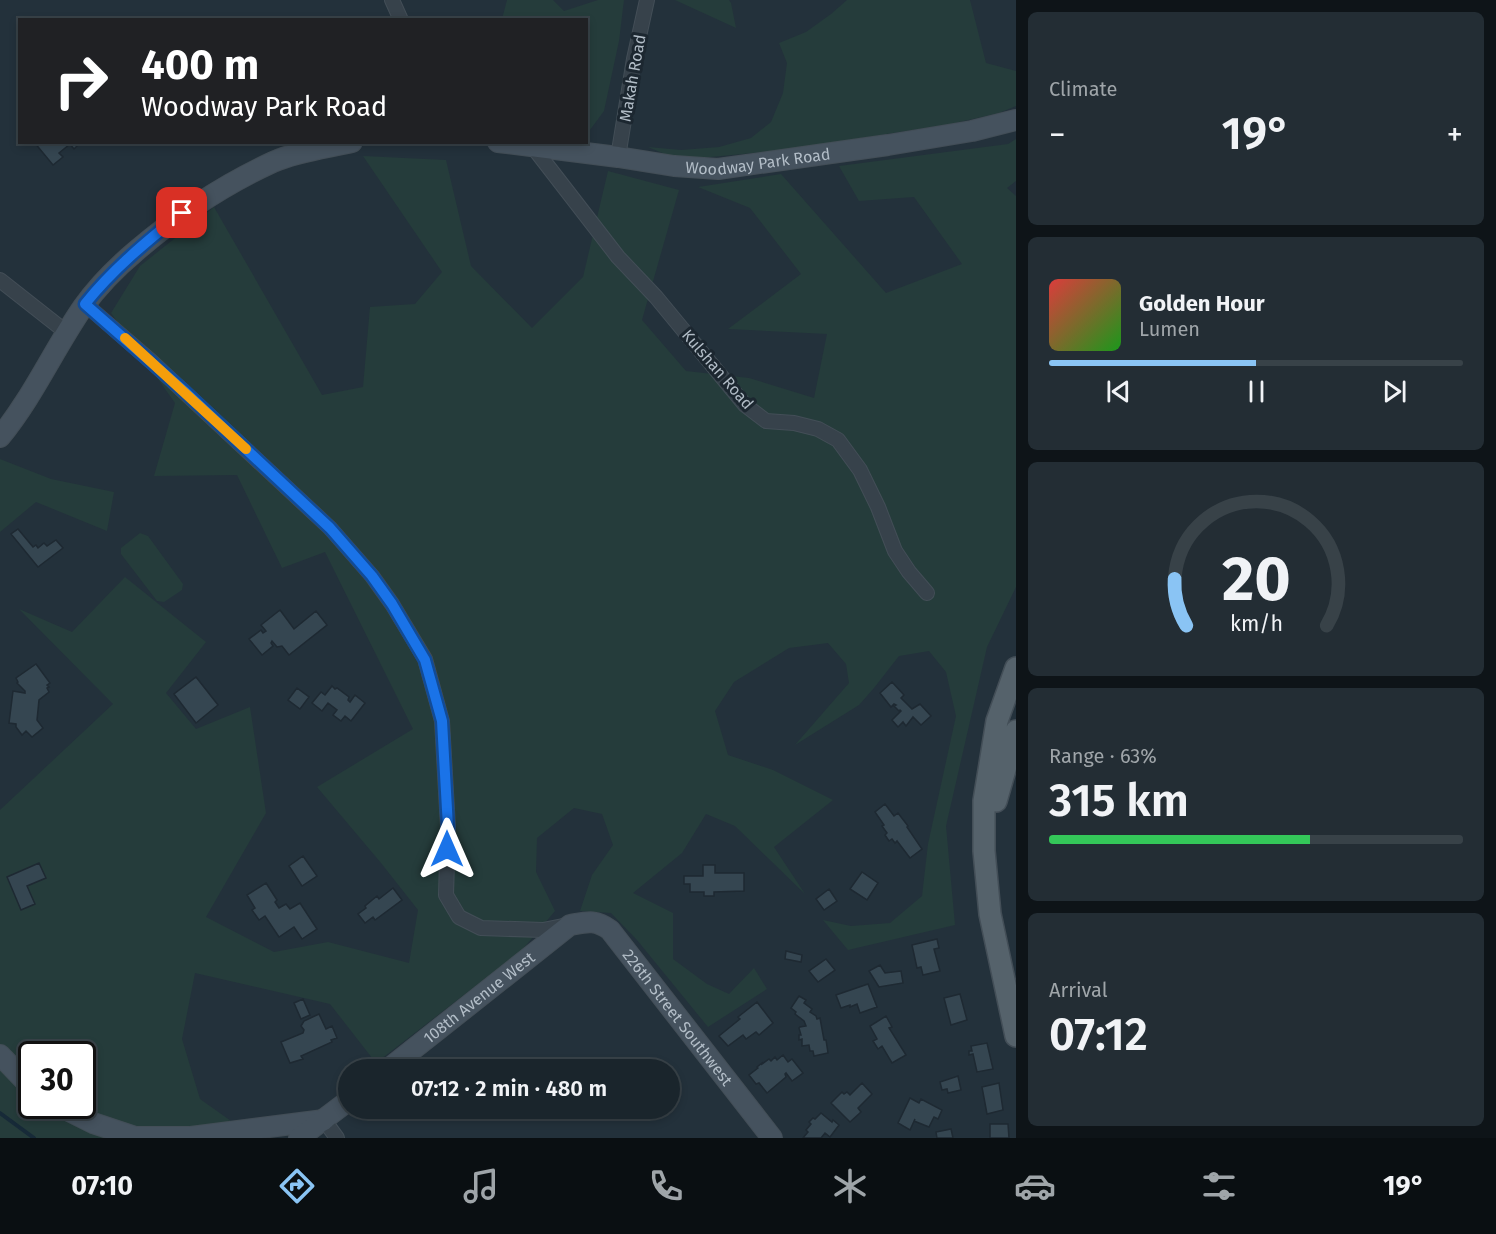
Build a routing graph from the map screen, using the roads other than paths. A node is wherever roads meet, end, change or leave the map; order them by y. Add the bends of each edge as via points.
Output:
1 (392, 0) edge
2 (647, 0) edge
3 (400, 18) edge
4 (1016, 120) edge
5 (343, 144) edge
6 (512, 144) edge
7 (533, 147) junction
8 (618, 157) junction
9 (0, 280) edge
10 (85, 304) junction
11 (66, 332) junction
12 (0, 436) edge
13 (927, 593) dead end
14 (1016, 668) edge
15 (1016, 731) edge
16 (984, 851) junction
17 (570, 925) junction
18 (1016, 1036) edge
19 (0, 1055) edge
20 (401, 1059) edge
21 (18, 1074) edge
22 (338, 1109) edge
23 (85, 1119) edge
24 (324, 1120) junction
25 (292, 1134) edge
26 (337, 1138) edge
27 (772, 1138) edge

1 - 3 street
2 - 8 street, Makah Road
4 - 8 street, Woodway Park Road via 951,135 718,169
5 - 10 street via 274,162 205,199 175,218 125,260
6 - 7 street, Woodway Park Road
7 - 8 street, Woodway Park Road
7 - 13 street, Kulshan Road via 618,256 745,405 766,421 818,429 838,440 860,470 895,551
9 - 11 street
10 - 11 street
10 - 17 street via 330,528 392,604 425,660 442,721 448,827 446,895 459,917 481,928 543,930
11 - 12 street
14 - 16 main road via 997,721 984,801
15 - 16 main road
16 - 18 main road via 990,914
17 - 20 street, 108th Avenue West
17 - 27 street, 226th Street Southwest via 591,921 610,930
19 - 21 street
22 - 24 street
23 - 25 street via 135,1137
24 - 25 street
24 - 26 street

